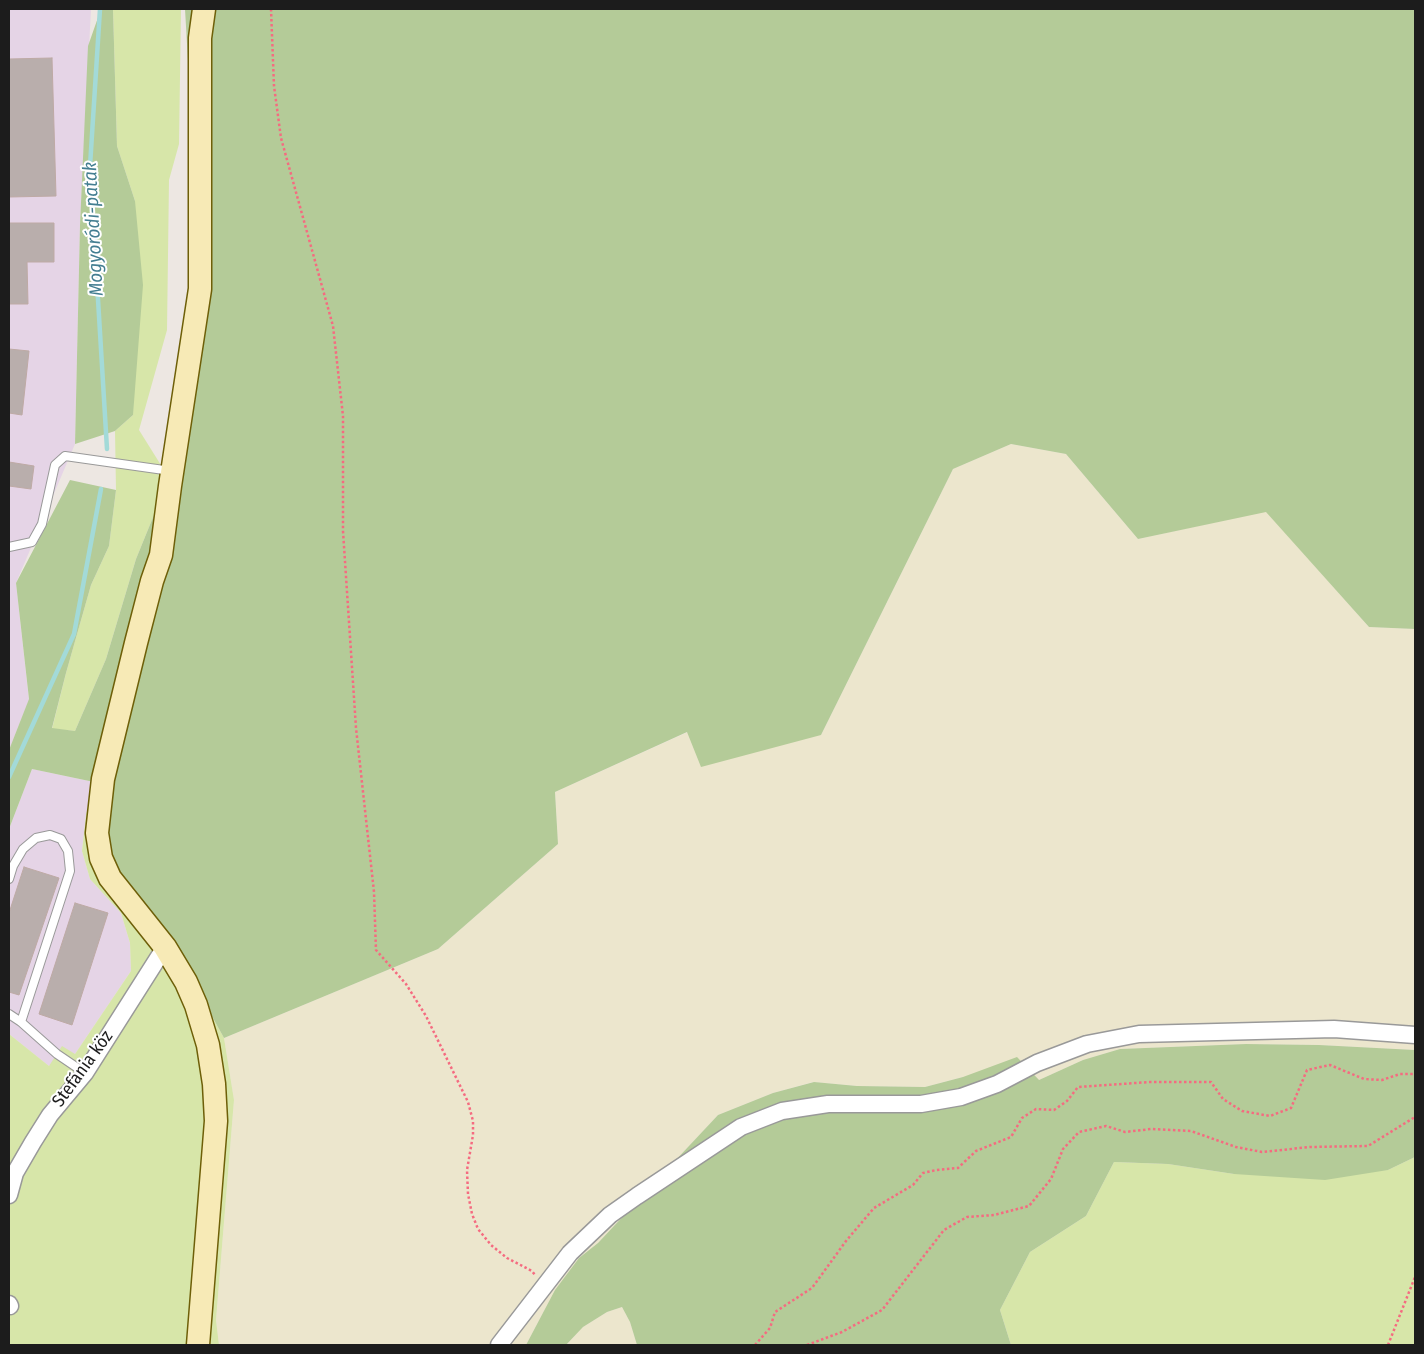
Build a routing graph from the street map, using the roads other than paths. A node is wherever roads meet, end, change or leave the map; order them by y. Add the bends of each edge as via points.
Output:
1 (204, 9) edge
2 (172, 471) junction
3 (9, 547) edge
4 (9, 879) edge
5 (165, 947) junction
6 (9, 1014) edge
7 (21, 1022) junction
8 (1415, 1035) edge
9 (85, 1073) junction
10 (9, 1195) edge
11 (198, 1345) edge
12 (499, 1345) edge

1 - 2 street via 200,38 200,289
2 - 3 lane via 65,456 54,465 42,524 32,542
2 - 5 street via 161,555 103,779 97,833 101,858 110,878
4 - 7 lane via 23,849 36,838 50,836 61,839 68,851 70,872
5 - 9 street, Stefánia köz
5 - 11 street via 196,1005 208,1045 214,1084 216,1141
6 - 7 lane
7 - 9 lane via 57,1054
8 - 12 street via 1334,1029 1139,1034 1087,1044 961,1097 921,1104 828,1104 782,1111 741,1127 637,1196 592,1231 570,1253
9 - 10 street, Stefánia köz via 50,1115 33,1142 15,1173

